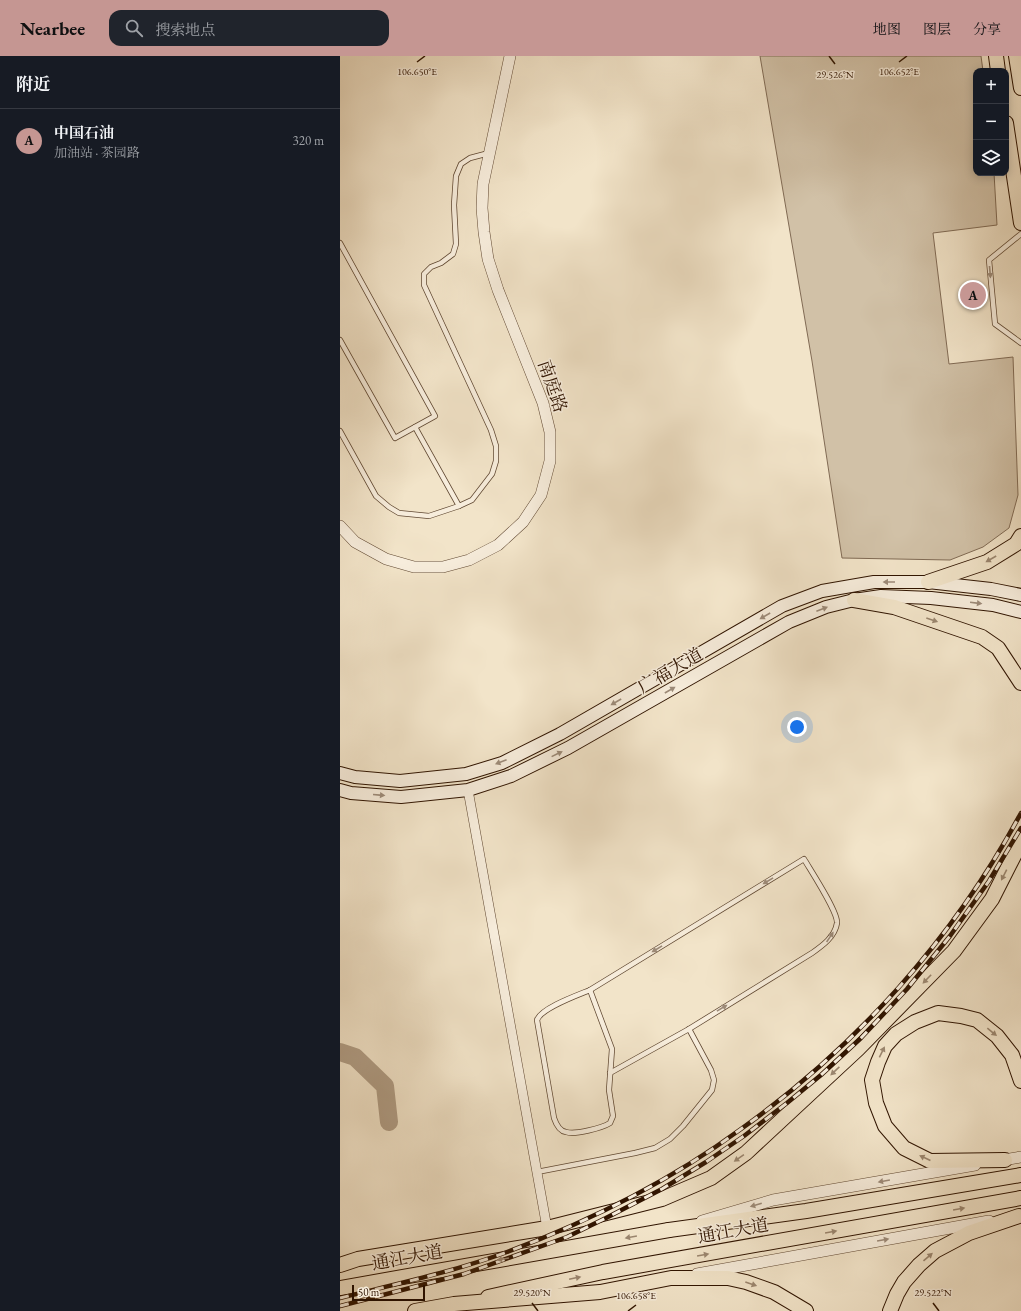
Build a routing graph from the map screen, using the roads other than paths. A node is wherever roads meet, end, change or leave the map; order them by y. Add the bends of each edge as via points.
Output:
1 (510, 56) edge
2 (996, 56) edge
3 (1016, 56) edge
4 (998, 68) edge
5 (1021, 88) edge
6 (1008, 140) edge
7 (489, 153) junction
8 (1021, 223) edge
9 (1021, 234) edge
10 (340, 243) edge
11 (340, 340) edge
12 (1021, 342) edge
13 (415, 427) junction
14 (340, 431) edge
15 (459, 506) junction
16 (340, 526) edge
17 (1021, 536) edge
18 (928, 582) junction
19 (1021, 595) edge
20 (854, 600) junction
21 (1021, 612) edge
22 (1021, 683) edge
23 (340, 773) edge
24 (340, 790) edge
25 (468, 790) junction
26 (1021, 840) edge
27 (590, 990) junction
28 (689, 1029) junction
29 (610, 1073) junction
30 (1021, 1081) edge
31 (1021, 1157) edge
32 (1005, 1160) junction
33 (537, 1172) junction
34 (1021, 1175) edge
35 (1020, 1199) edge
36 (1020, 1216) edge
37 (547, 1228) junction
38 (670, 1230) junction
39 (340, 1265) edge
40 (671, 1278) junction
41 (340, 1288) edge
42 (454, 1304) junction
43 (415, 1311) edge
44 (806, 1311) edge
45 (890, 1311) edge

1 - 7 street, 南庭路
2 - 4 main road
3 - 5 main road
6 - 8 main road
7 - 15 lane via 470,158 461,164 456,176 456,244 453,254 424,274 424,285 496,446 496,461 492,474 472,500
7 - 16 street, 南庭路 via 482,208 488,259 543,403 550,432 550,461 541,495 523,522 498,545 469,560 443,567 414,567 386,559 355,542
9 -> 12 lane via 989,260 995,324
10 - 13 lane via 435,416
11 - 13 lane via 395,438
13 - 15 lane
14 - 15 lane via 376,496 389,507 400,512 429,516
17 -> 18 main road via 1016,544 987,562
18 - 19 main road, 广福大道
18 -> 23 main road, 广福大道 via 874,582 822,591 782,606 560,734 502,763 466,774 400,781
20 -> 21 main road, 广福大道 via 881,596 931,598
20 -> 22 main road via 894,607 982,637 998,648
25 -> 20 main road, 广福大道 via 510,776 568,748 789,622 826,607
24 -> 25 main road, 广福大道 via 401,797
25 - 33 street
26 -> 37 main road via 992,899 954,951 858,1049 746,1153 711,1178 662,1199
28 -> 27 lane via 812,953 827,942 834,932 837,922 831,905 804,859
27 - 29 lane via 612,1049
27 - 29 lane via 560,1002 541,1014 537,1020 557,1127 564,1132 572,1133 610,1123 613,1116 609,1090
28 - 29 lane
28 - 33 lane via 714,1080 712,1090 670,1139 655,1148 635,1154
32 -> 30 main road via 930,1161 904,1148 885,1126 876,1103 872,1080 886,1046 896,1034 915,1022 938,1013 977,1020 998,1036 1012,1055
31 - 32 street, 通江大道
32 -> 38 street, 通江大道 via 773,1200
33 - 37 street
34 - 38 main road, 通江大道 via 806,1211
42 -> 35 main road, 通江大道 via 604,1272
40 -> 36 street, 通江大道
45 -> 36 main road via 904,1282 935,1251 969,1234
37 - 39 main road via 358,1259
38 -> 41 main road, 通江大道
40 - 42 main road, 通江大道 via 600,1292
40 -> 44 main road via 728,1278 746,1282 774,1292
42 - 43 main road, 通江大道

